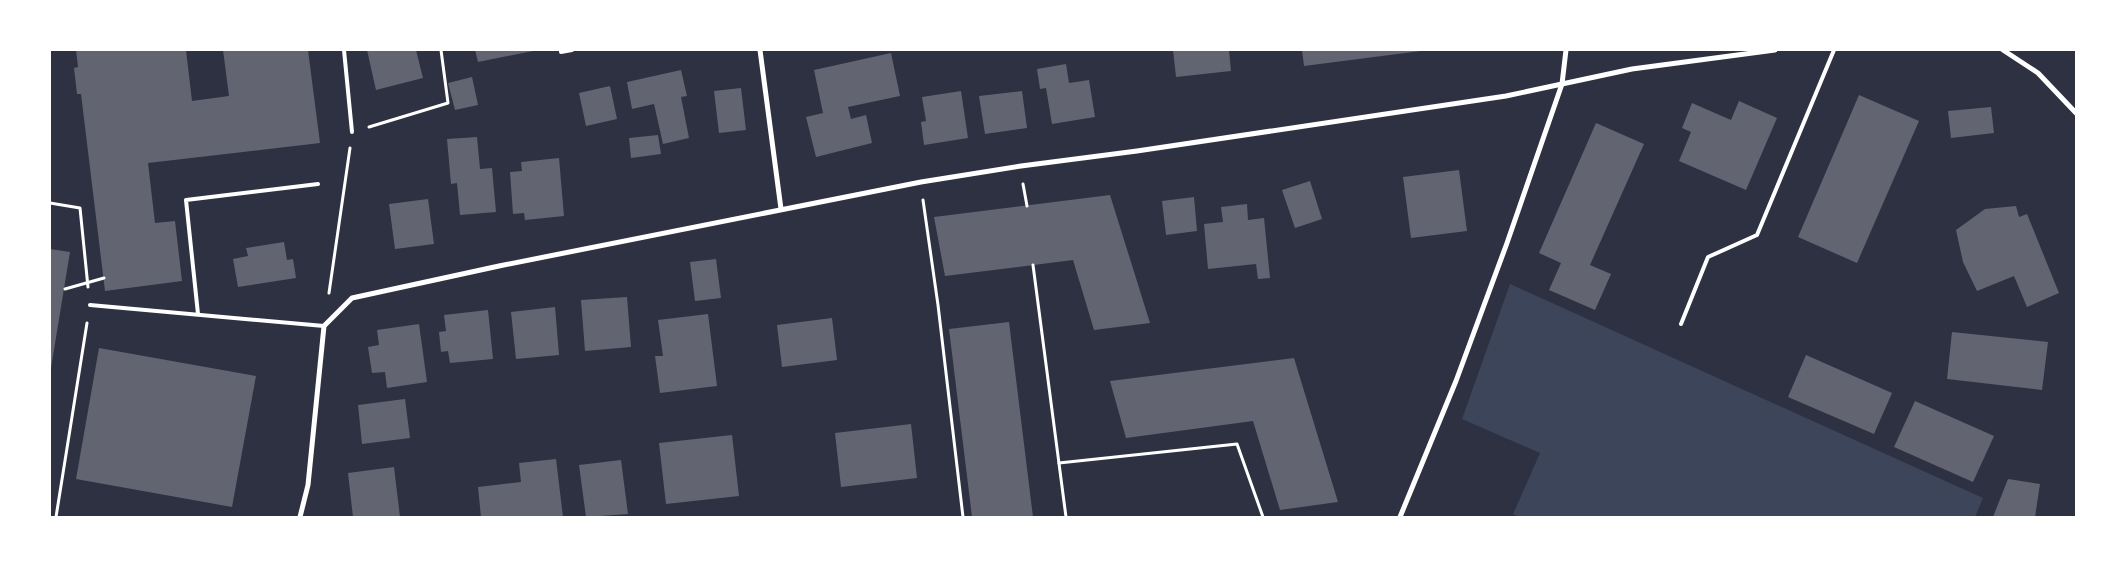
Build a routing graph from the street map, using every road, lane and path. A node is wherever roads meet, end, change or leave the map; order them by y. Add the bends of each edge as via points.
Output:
1 (344, 50) edge
2 (441, 50) edge
3 (561, 50) edge
4 (572, 50) edge
5 (760, 50) edge
6 (1566, 50) edge
7 (1775, 50) edge
8 (1834, 50) edge
9 (2003, 50) edge
10 (1562, 84) junction
11 (2076, 113) edge
12 (352, 132) junction
13 (921, 182) junction
14 (318, 184) dead end
15 (50, 203) edge
16 (781, 209) junction
17 (1033, 265) dead end
18 (104, 278) dead end
19 (65, 289) dead end
20 (90, 305) junction
21 (198, 314) junction
22 (1681, 324) dead end
23 (324, 326) junction
24 (1059, 463) junction
25 (56, 517) edge
26 (300, 517) edge
27 (963, 517) edge
28 (1066, 517) edge
29 (1263, 517) edge
30 (1400, 517) edge

1 - 12 lane
2 - 12 path via 448,103
3 - 4 lane
5 - 16 street
6 - 10 street
7 - 10 street via 1632,69
8 - 22 lane via 1757,236 1708,256
9 - 11 street via 2038,72
10 - 13 street via 1486,99
10 - 30 street via 1456,381
12 - 23 path
13 - 16 street
13 - 27 path
14 - 21 lane via 186,200
15 - 20 path via 80,208
16 - 23 street via 352,298
17 - 24 path
18 - 19 path
20 - 21 lane
20 - 25 path
21 - 23 lane
23 - 26 street via 308,485
24 - 28 path
24 - 29 path via 1238,444

